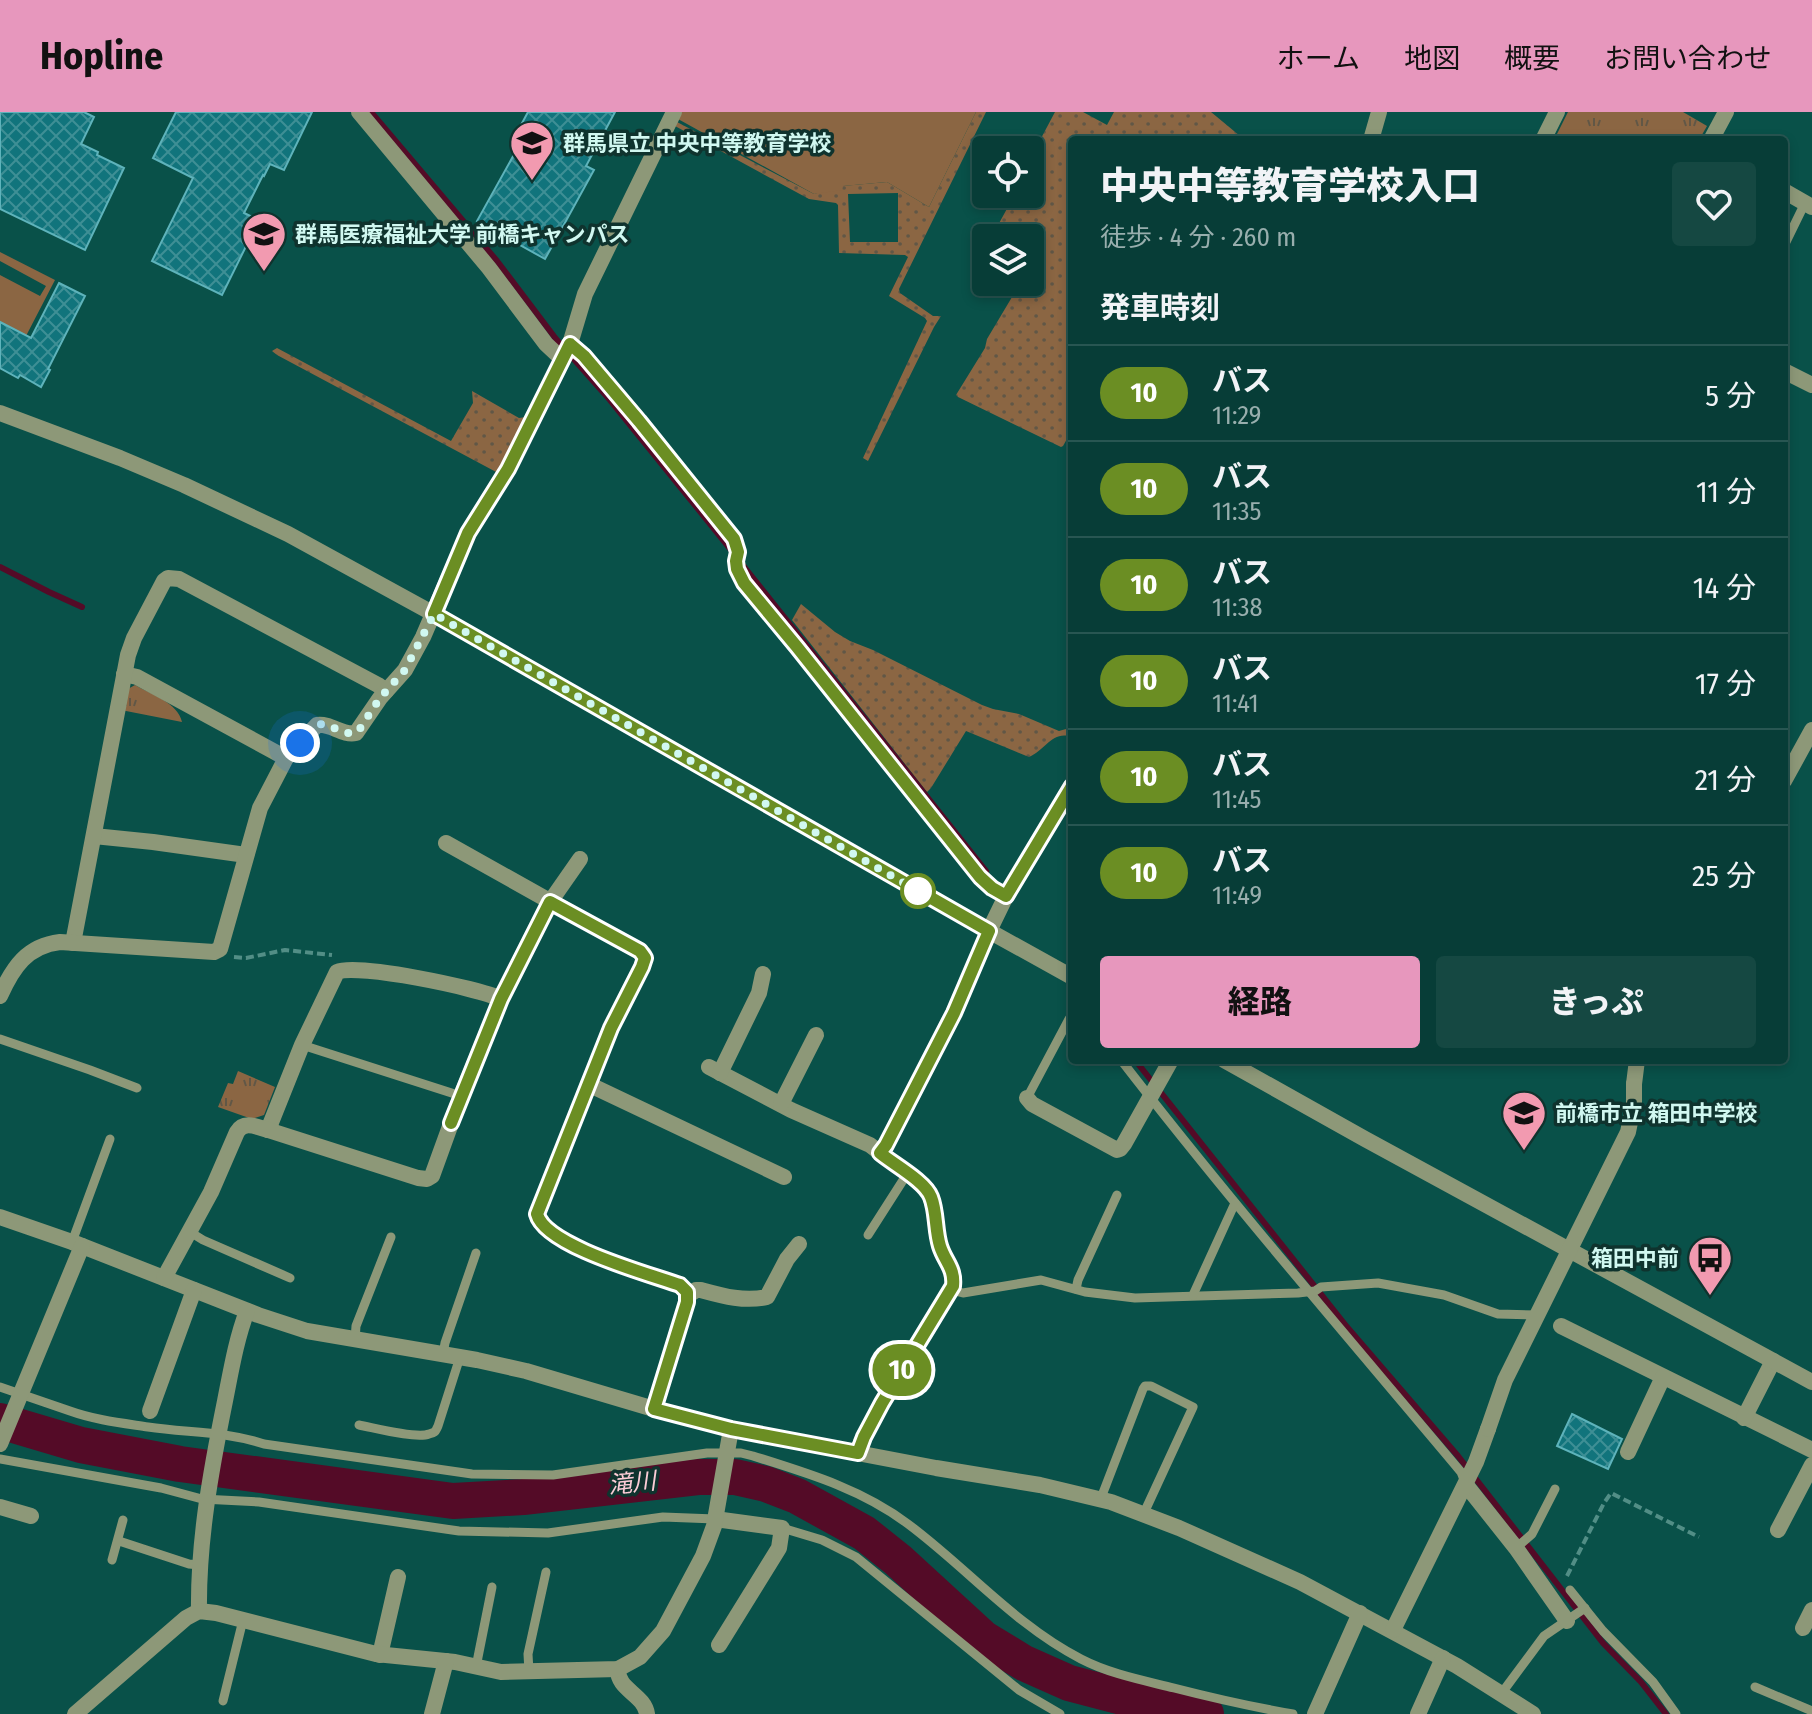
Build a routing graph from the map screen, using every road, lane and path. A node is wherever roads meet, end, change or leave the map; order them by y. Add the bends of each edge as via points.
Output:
1 (359, 112) edge
2 (674, 112) edge
3 (1379, 112) edge
4 (1557, 112) edge
5 (1726, 112) edge
6 (1372, 136) edge
7 (1545, 136) edge
8 (1713, 136) edge
9 (1788, 193) edge
10 (1808, 205) edge
11 (1788, 239) edge
12 (566, 351) junction
13 (1788, 373) edge
14 (1812, 385) edge
15 (0, 413) edge
16 (434, 614) junction
17 (124, 674) junction
18 (386, 691) junction
19 (1812, 730) edge
20 (286, 758) junction
21 (1788, 774) edge
22 (1068, 795) edge
23 (94, 836) junction
24 (446, 843) dead end
25 (246, 855) junction
26 (580, 859) dead end
27 (1006, 896) junction
28 (550, 902) junction
29 (989, 931) junction
30 (73, 943) junction
31 (763, 974) dead end
32 (1068, 975) edge
33 (0, 996) edge
34 (501, 999) junction
35 (1068, 1021) edge
36 (816, 1035) dead end
37 (0, 1039) edge
38 (302, 1045) junction
39 (1124, 1064) edge
40 (1169, 1064) edge
41 (1236, 1064) edge
42 (1636, 1064) edge
43 (588, 1084) junction
44 (137, 1088) dead end
45 (461, 1096) junction
46 (1151, 1097) junction
47 (1027, 1098) joint
48 (781, 1104) junction
49 (268, 1130) junction
50 (110, 1139) dead end
51 (880, 1153) junction
52 (907, 1174) junction
53 (784, 1177) dead end
54 (1117, 1195) dead end
55 (1235, 1203) junction
56 (0, 1217) edge
57 (190, 1232) junction
58 (868, 1235) dead end
59 (391, 1237) dead end
60 (77, 1244) junction
61 (799, 1244) dead end
62 (1569, 1251) junction
63 (476, 1253) dead end
64 (164, 1278) junction
65 (290, 1278) dead end
66 (1076, 1289) junction
67 (194, 1290) junction
68 (951, 1290) junction
69 (1314, 1290) junction
70 (1193, 1295) junction
71 (687, 1296) junction
72 (247, 1311) junction
73 (1538, 1315) junction
74 (1561, 1326) dead end
75 (355, 1340) junction
76 (451, 1356) junction
77 (1773, 1361) junction
78 (1663, 1377) junction
79 (1812, 1382) edge
80 (0, 1387) edge
81 (19, 1397) junction
82 (654, 1409) junction
83 (150, 1411) dead end
84 (1744, 1418) junction
85 (359, 1425) dead end
86 (731, 1429) junction
87 (218, 1436) junction
88 (0, 1444) edge
89 (1812, 1450) edge
90 (1628, 1452) dead end
91 (858, 1453) junction
92 (726, 1457) junction
93 (0, 1459) edge
94 (1812, 1465) edge
95 (1466, 1485) junction
96 (1555, 1489) dead end
97 (209, 1496) junction
98 (1101, 1498) junction
99 (0, 1507) edge
100 (1144, 1513) junction
101 (31, 1516) dead end
102 (716, 1516) junction
103 (123, 1520) dead end
104 (782, 1528) junction
105 (1778, 1530) dead end
106 (1699, 1537) dead end
107 (119, 1541) junction
108 (1521, 1544) junction
109 (112, 1560) dead end
110 (200, 1565) junction
111 (546, 1572) dead end
112 (398, 1577) dead end
113 (492, 1587) dead end
114 (1570, 1590) joint
115 (1812, 1610) edge
116 (199, 1611) junction
117 (1360, 1613) junction
118 (1577, 1614) junction
119 (243, 1620) junction
120 (1803, 1628) dead end
121 (1393, 1630) junction
122 (719, 1645) dead end
123 (380, 1655) junction
124 (1443, 1658) junction
125 (446, 1661) junction
126 (476, 1667) junction
127 (618, 1669) junction
128 (529, 1672) junction
129 (1755, 1687) dead end
130 (1501, 1694) junction
131 (223, 1701) dead end
132 (1812, 1711) edge
133 (75, 1714) edge
134 (432, 1714) edge
135 (647, 1714) edge
136 (1060, 1714) edge
137 (1293, 1714) edge
138 (1315, 1714) edge
139 (1418, 1714) edge
140 (1533, 1714) edge
141 (1676, 1714) edge

1 - 12 street via 546,344
2 - 12 street via 585,294
3 - 6 street
4 - 7 street
5 - 8 street
9 - 10 street
10 - 11 lane
12 - 16 street via 508,469 468,533
12 - 27 street via 584,356 639,421 734,539 744,583 980,877
13 - 14 street
15 - 16 street via 237,509
16 - 18 street via 405,670
16 - 29 street
17 - 18 street via 134,638 160,586 174,578
17 - 20 street
17 - 23 street
18 - 20 street via 356,733 317,725
19 - 21 street
20 - 25 street via 260,808
22 - 27 street
23 - 25 street
23 - 30 street
24 - 28 street
25 - 30 street via 220,949
26 - 28 street
27 - 29 street
28 - 34 street
28 - 43 street via 645,958
29 - 32 street
29 - 51 street via 954,1013
30 - 33 street via 51,943 29,954
31 - 48 street via 759,993 715,1070
34 - 38 street via 460,986 343,969 333,976
34 - 45 street
35 - 47 lane
36 - 48 street
37 - 44 lane
38 - 45 lane
38 - 49 street
39 - 46 lane
40 - 46 street
41 - 62 street
42 - 62 street via 1628,1132
43 - 53 street
43 - 71 street via 537,1209 538,1219 551,1232 601,1258 680,1285
45 - 49 street via 427,1179
46 - 47 street via 1117,1150
46 - 55 lane
48 - 51 street
49 - 57 street via 247,1124 239,1128
50 - 60 lane
51 - 52 street
52 - 58 lane
52 - 68 street via 931,1196 939,1242 954,1273
54 - 66 lane
55 - 69 lane
55 - 70 lane
56 - 60 street
57 - 64 street
57 - 65 lane
59 - 75 lane
60 - 64 street
60 - 81 street
61 - 71 street via 767,1297 731,1298 701,1290
62 - 73 street
62 - 77 street
63 - 76 lane via 445,1343
64 - 67 street
66 - 68 lane via 1041,1280 963,1293
66 - 70 lane via 1135,1298
67 - 72 street
67 - 83 street
68 - 91 street
69 - 70 lane
69 - 73 lane via 1378,1283 1444,1295 1498,1314
69 - 95 lane via 1461,1472
71 - 82 street
72 - 75 street
72 - 87 street
73 - 95 street via 1505,1380
74 - 78 street
75 - 76 street
76 - 82 street via 562,1380
76 - 85 lane via 438,1426 431,1434
77 - 79 street
77 - 84 street
78 - 84 street
78 - 90 street
80 - 81 lane
81 - 87 lane via 111,1421
81 - 88 street
82 - 86 street
84 - 89 street
86 - 91 street
86 - 92 street
87 - 92 lane via 472,1474 553,1475 707,1453
87 - 97 street
91 - 98 street
92 - 102 street
92 - 137 lane via 753,1456 864,1496 926,1538 1026,1624 1080,1659 1141,1680
93 - 97 lane
94 - 105 street
95 - 108 street
95 - 121 street
96 - 108 lane via 1532,1534
97 - 102 lane via 502,1533
97 - 110 street
98 - 100 street
98 - 100 lane via 1143,1389 1151,1386 1193,1407
99 - 101 street
100 - 117 street
102 - 104 street
102 - 127 street via 711,1539 668,1624 640,1657
103 - 107 lane
104 - 122 street via 779,1548
104 - 136 lane via 856,1557 1019,1690
106 - 114 path via 1611,1493 1567,1577
107 - 109 lane
107 - 110 lane
108 - 118 street
110 - 116 street
111 - 128 lane via 528,1654
112 - 123 street
113 - 126 lane
114 - 118 lane
115 - 120 street
116 - 119 street
116 - 133 street
117 - 121 street
117 - 138 street
118 - 130 lane via 1544,1636
118 - 141 lane via 1603,1631
119 - 123 street
119 - 131 lane
121 - 124 street
123 - 125 street
124 - 130 street
124 - 139 street
125 - 126 street
125 - 134 street
126 - 128 street
127 - 128 street
127 - 135 street via 619,1681
129 - 132 lane
130 - 140 street

